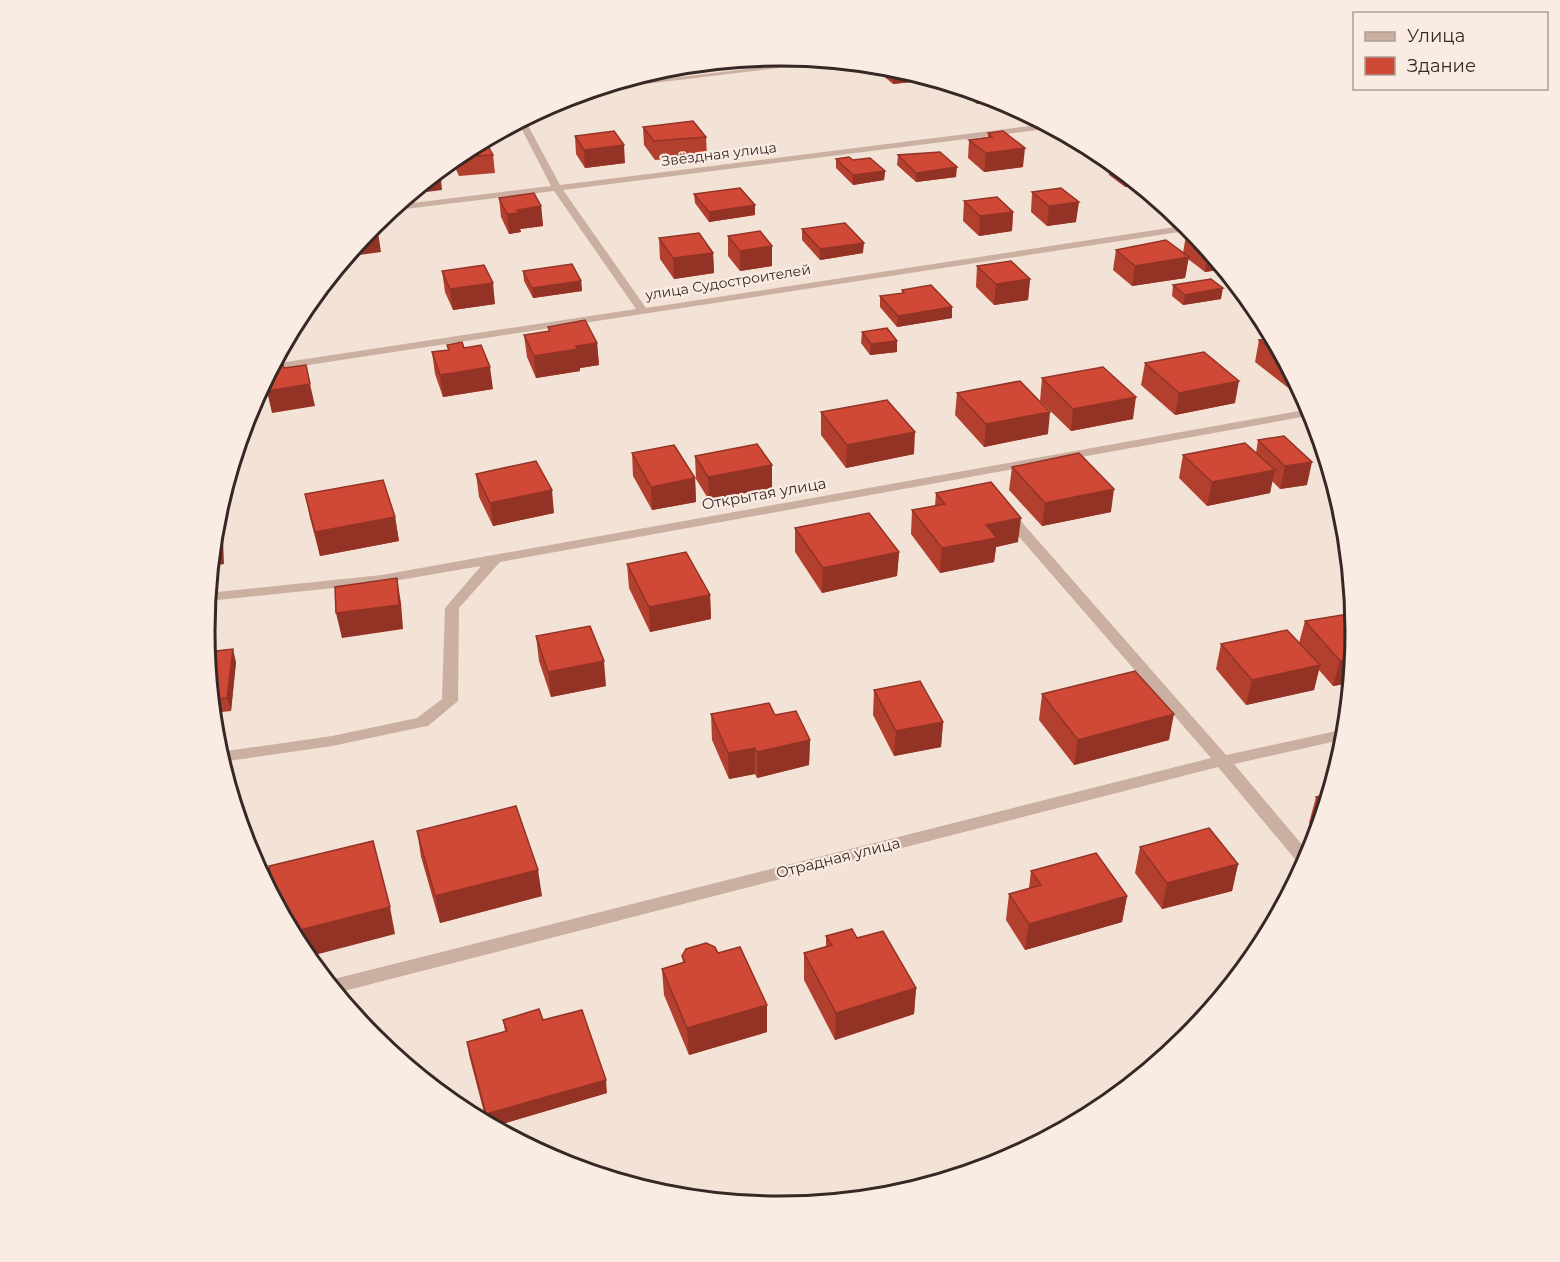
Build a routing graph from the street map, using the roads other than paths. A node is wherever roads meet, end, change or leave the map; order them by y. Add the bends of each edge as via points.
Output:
1 (790, 66) edge
2 (636, 85) edge
3 (525, 127) edge
4 (1037, 128) edge
5 (557, 188) junction
6 (406, 207) edge
7 (1179, 230) edge
8 (642, 310) junction
9 (281, 366) edge
10 (1302, 414) edge
11 (972, 473) junction
12 (496, 558) junction
13 (216, 597) edge
14 (1335, 736) edge
15 (229, 756) edge
16 (1222, 761) junction
17 (1299, 853) edge
18 (340, 985) edge

1 - 2 street
3 - 5 street
4 - 5 street, Звёздная улица
5 - 6 street, Звёздная улица
5 - 8 street
7 - 8 street, улица Судостроителей
8 - 9 street, улица Судостроителей
10 - 11 street, Открытая улица
11 - 12 street, Открытая улица
11 - 16 street
12 - 13 street, Открытая улица via 382,579
12 - 15 street via 452,608 450,701 422,722 332,741
14 - 16 street, Отрадная улица
16 - 17 street
16 - 18 street, Отрадная улица

